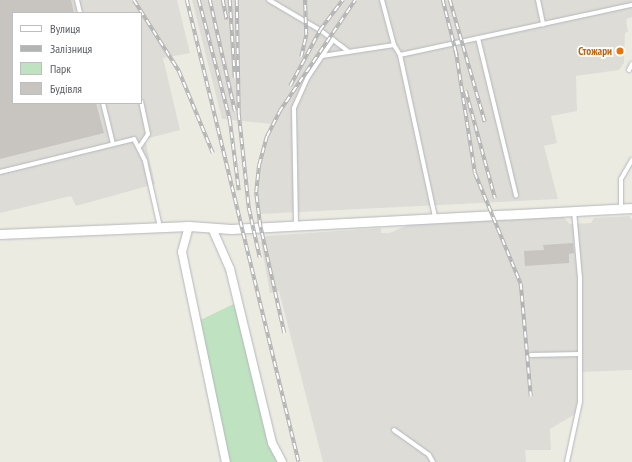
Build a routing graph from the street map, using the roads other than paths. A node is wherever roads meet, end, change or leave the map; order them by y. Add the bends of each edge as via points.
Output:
1 (77, 0) edge
2 (269, 0) edge
3 (382, 0) edge
4 (538, 0) edge
5 (632, 5) edge
6 (80, 12) edge
7 (543, 24) junction
8 (478, 38) junction
9 (333, 40) junction
10 (394, 45) junction
11 (348, 51) junction
12 (400, 55) junction
13 (322, 56) junction
14 (632, 64) edge
15 (629, 70) dead end
16 (103, 104) edge
17 (141, 104) edge
18 (113, 144) junction
19 (140, 146) junction
20 (632, 160) edge
21 (0, 172) edge
22 (516, 195) dead end
23 (621, 208) junction
24 (632, 208) edge
25 (574, 211) junction
26 (435, 217) junction
27 (296, 224) junction
28 (189, 226) junction
29 (160, 227) junction
30 (212, 228) junction
31 (0, 234) edge
32 (579, 354) junction
33 (531, 355) dead end
34 (394, 430) dead end
35 (226, 462) edge
36 (282, 462) edge
37 (433, 462) edge
38 (567, 462) edge

1 - 6 lane
2 - 9 lane
3 - 10 lane
4 - 7 lane
5 - 7 lane
7 - 8 lane
8 - 12 lane
8 - 22 lane
9 - 11 lane
9 - 13 lane
10 - 11 lane
10 - 12 lane
11 - 13 lane
12 - 26 lane
13 - 27 lane via 308,77 294,108
14 - 15 lane
16 - 18 lane
17 - 19 lane via 148,134
18 - 19 lane via 134,139
18 - 21 lane
19 - 29 lane
20 - 23 lane via 621,179
23 - 24 street
23 - 25 street
25 - 26 street
25 - 32 lane via 580,278
26 - 27 street
27 - 30 street
28 - 29 street
28 - 30 street
28 - 35 street via 182,252
29 - 31 street
30 - 36 street via 230,269 272,443
32 - 33 lane
32 - 38 lane via 580,402
34 - 37 lane via 429,455

